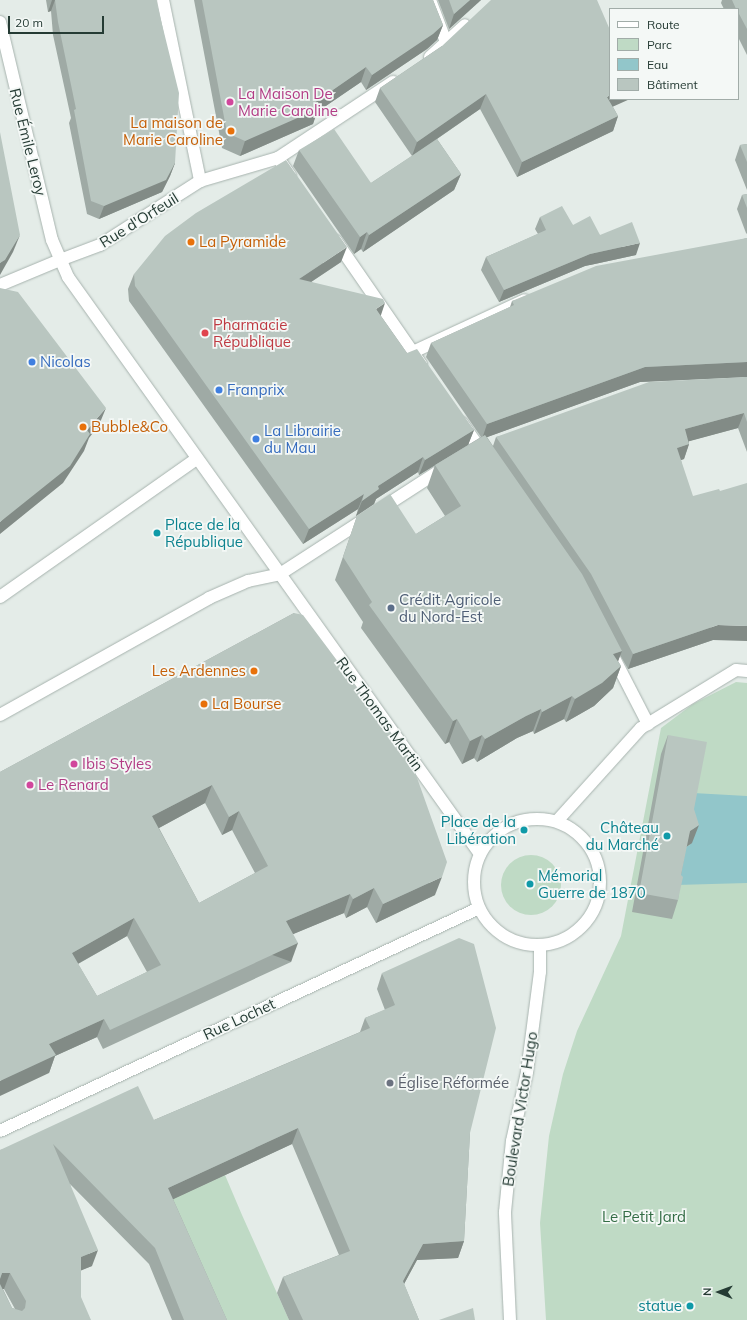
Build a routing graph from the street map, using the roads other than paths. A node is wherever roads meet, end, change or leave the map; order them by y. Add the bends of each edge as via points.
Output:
1 (163, 0) edge
2 (430, 0) edge
3 (475, 16) edge
4 (0, 22) edge
5 (446, 42) junction
6 (419, 64) edge
7 (6, 74) edge
8 (400, 76) edge
9 (278, 158) junction
10 (200, 181) junction
11 (296, 184) edge
12 (328, 229) edge
13 (60, 260) junction
14 (0, 285) edge
15 (539, 294) edge
16 (413, 352) junction
17 (426, 372) edge
18 (453, 410) edge
19 (494, 442) dead end
20 (479, 448) junction
21 (466, 454) edge
22 (196, 459) junction
23 (452, 462) edge
24 (492, 467) edge
25 (280, 574) junction
26 (0, 597) edge
27 (608, 645) edge
28 (747, 670) edge
29 (0, 716) edge
30 (648, 724) junction
31 (557, 822) junction
32 (480, 854) junction
33 (479, 908) junction
34 (540, 947) junction
35 (0, 1131) edge
36 (510, 1320) edge

1 - 10 street
2 - 5 street
3 - 5 street
4 - 7 street, Rue Émile Leroy
5 - 6 street
7 - 13 street, Rue Émile Leroy via 52,240
8 - 9 street, Rue d'Orfeuil
9 - 10 street, Rue d'Orfeuil
9 - 11 street
10 - 13 street, Rue d'Orfeuil via 100,245
12 - 16 street
13 - 14 street, Rue d'Orfeuil
13 - 22 street via 68,277
15 - 16 street
16 - 17 street
18 - 20 street
19 - 20 street
20 - 21 street
20 - 24 street
22 - 25 street
22 - 26 street
23 - 25 street
25 - 29 street via 248,581 209,598
25 - 32 street, Rue Thomas Martin
27 - 30 street
28 - 30 street via 736,670
30 - 31 street via 641,728
31 - 32 street via 521,820 491,839
31 - 34 street via 574,831 589,844 598,862 601,881 598,901 590,919 576,933 559,943
32 - 33 street via 474,890
33 - 34 street via 489,924 503,936 521,944
33 - 35 street, Rue Lochet
34 - 36 street, Boulevard Victor Hugo via 540,972 527,1072 512,1142 506,1212

